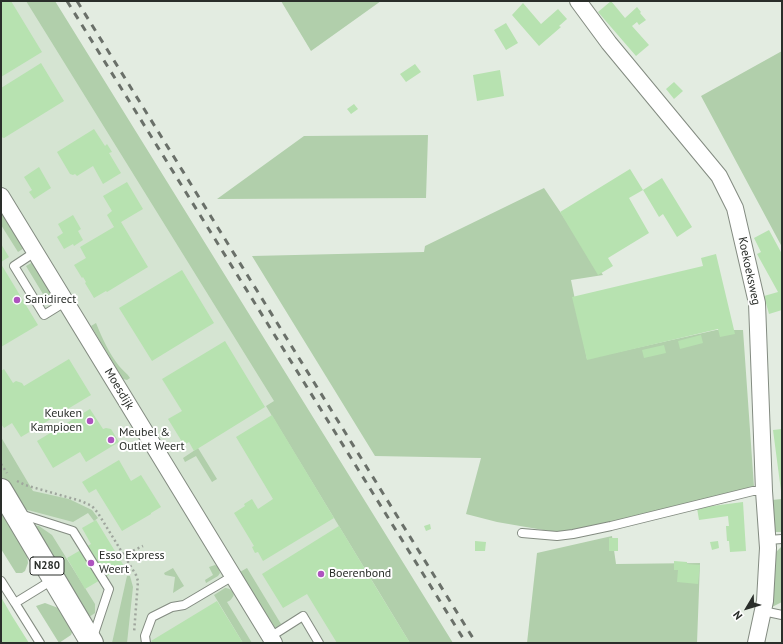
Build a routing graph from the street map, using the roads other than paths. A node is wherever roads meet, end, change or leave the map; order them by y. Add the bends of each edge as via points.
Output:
1 (578, 1) edge
2 (1, 196) edge
3 (35, 252) junction
4 (65, 302) junction
5 (1, 490) edge
6 (764, 490) junction
7 (15, 513) junction
8 (522, 533) dead end
9 (775, 539) edge
10 (233, 576) junction
11 (54, 579) junction
12 (1, 581) edge
13 (15, 603) junction
14 (763, 611) junction
15 (782, 615) edge
16 (272, 640) edge
17 (90, 642) edge
18 (40, 643) edge
19 (146, 643) edge
20 (319, 643) edge
21 (756, 643) edge

1 - 6 street, Koekoeksweg via 719,176 735,208 757,303
2 - 3 street, Moesdijk
3 - 4 street, Moesdijk
3 - 4 lane via 14,266 21,278 44,315
4 - 10 street, Moesdijk
5 - 7 main road, N280
6 - 8 lane via 573,534 557,536
6 - 9 street, Koekoeksweg
7 - 11 main road, N280
7 - 17 lane via 73,531 109,589
9 - 14 street, Koekoeksweg via 768,548
10 - 16 street, Moesdijk
10 - 19 lane via 184,605 172,607 152,618 145,636
11 - 13 lane
11 - 17 main road, N280
12 - 13 lane
13 - 18 lane
14 - 15 lane
14 - 21 street, Koekoeksweg
16 - 20 lane via 303,616

